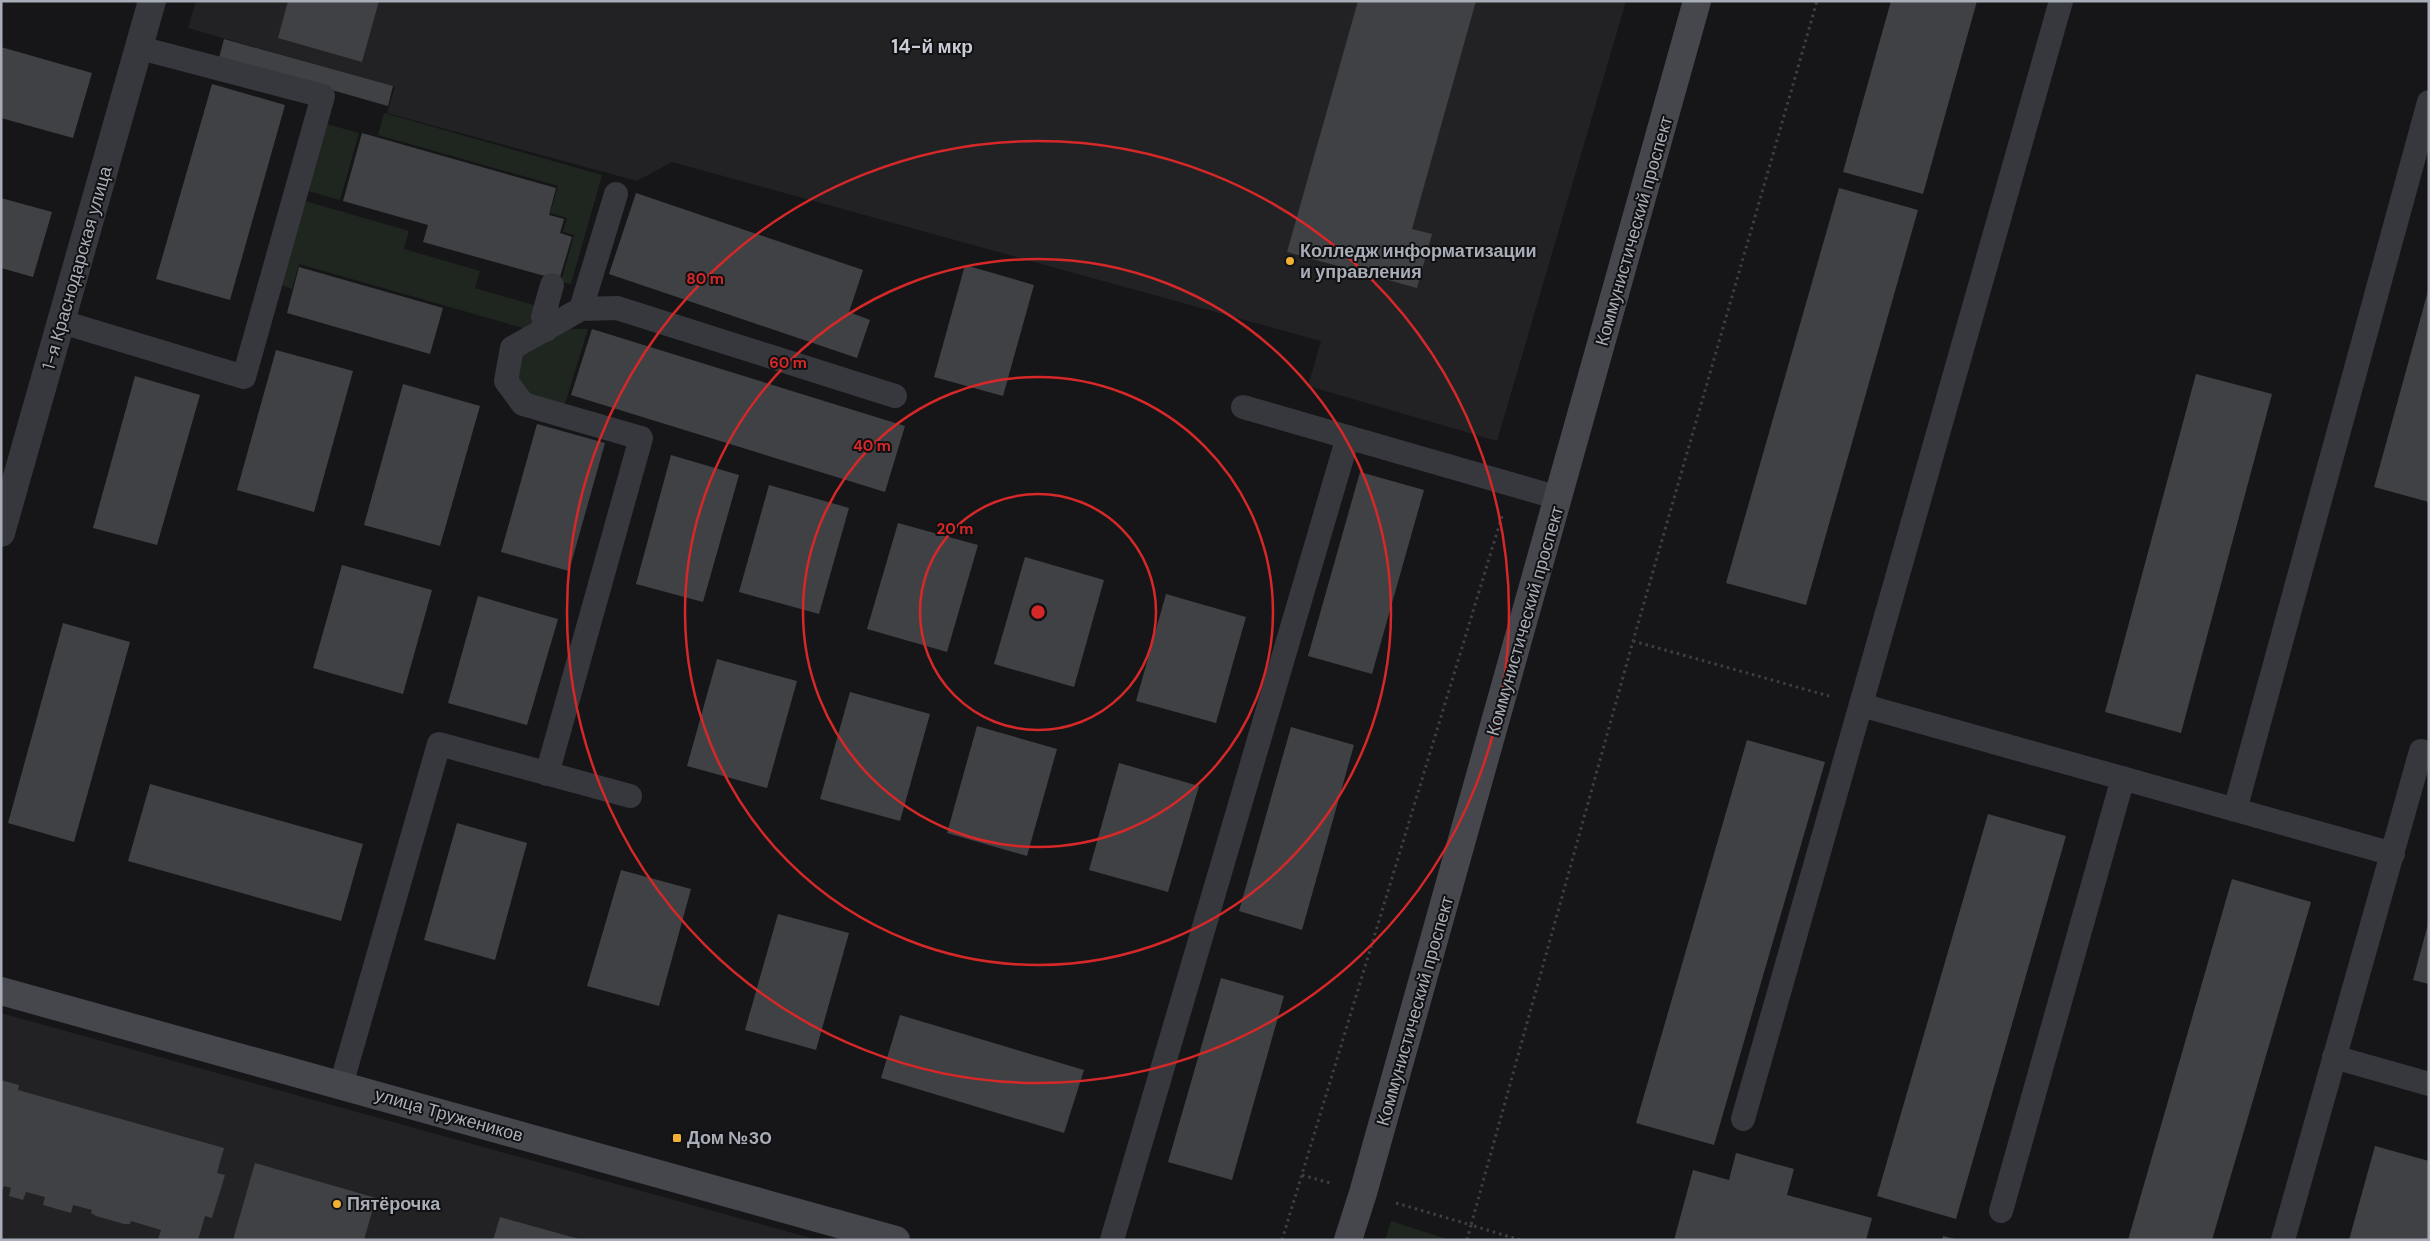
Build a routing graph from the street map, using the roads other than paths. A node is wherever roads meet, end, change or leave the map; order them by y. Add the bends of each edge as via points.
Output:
1 (152, 1) edge
2 (1698, 1) edge
3 (2061, 1) edge
4 (140, 48) junction
5 (2429, 102) edge
6 (616, 194) dead end
7 (552, 285) dead end
8 (581, 309) junction
9 (62, 322) junction
10 (546, 330) junction
11 (895, 396) dead end
12 (1243, 407) dead end
13 (1348, 437) junction
14 (1560, 498) junction
15 (1, 534) edge
16 (1861, 705) junction
17 (2429, 753) edge
18 (547, 774) junction
19 (2123, 778) junction
20 (630, 796) dead end
21 (2235, 810) junction
22 (2392, 854) junction
23 (1, 991) edge
24 (2334, 1057) junction
25 (2429, 1084) edge
26 (341, 1085) junction
27 (1743, 1119) dead end
28 (2001, 1210) dead end
29 (896, 1240) edge
30 (1112, 1240) edge
31 (1348, 1240) edge
32 (2283, 1240) edge

1 - 4 street, 1-я Краснодарская улица
2 - 14 main road, Коммунистический проспект
3 - 16 lane
4 - 9 street, 1-я Краснодарская улица
4 - 9 lane via 323,96 244,377
5 - 21 lane
6 - 8 lane
7 - 10 lane via 543,317
8 - 10 lane
8 - 11 lane via 616,308
9 - 15 street, 1-я Краснодарская улица
10 - 18 lane via 512,348 506,381 523,404 641,438
12 - 13 lane
13 - 14 lane
13 - 30 lane
14 - 31 main road, Коммунистический проспект
16 - 19 lane
16 - 27 lane
17 - 22 lane via 2421,751
18 - 20 lane
18 - 26 lane via 439,744
19 - 21 lane
19 - 28 lane
21 - 22 lane
22 - 24 lane
23 - 26 main road, улица Тружеников
24 - 25 lane
24 - 32 lane
26 - 29 main road, улица Тружеников

